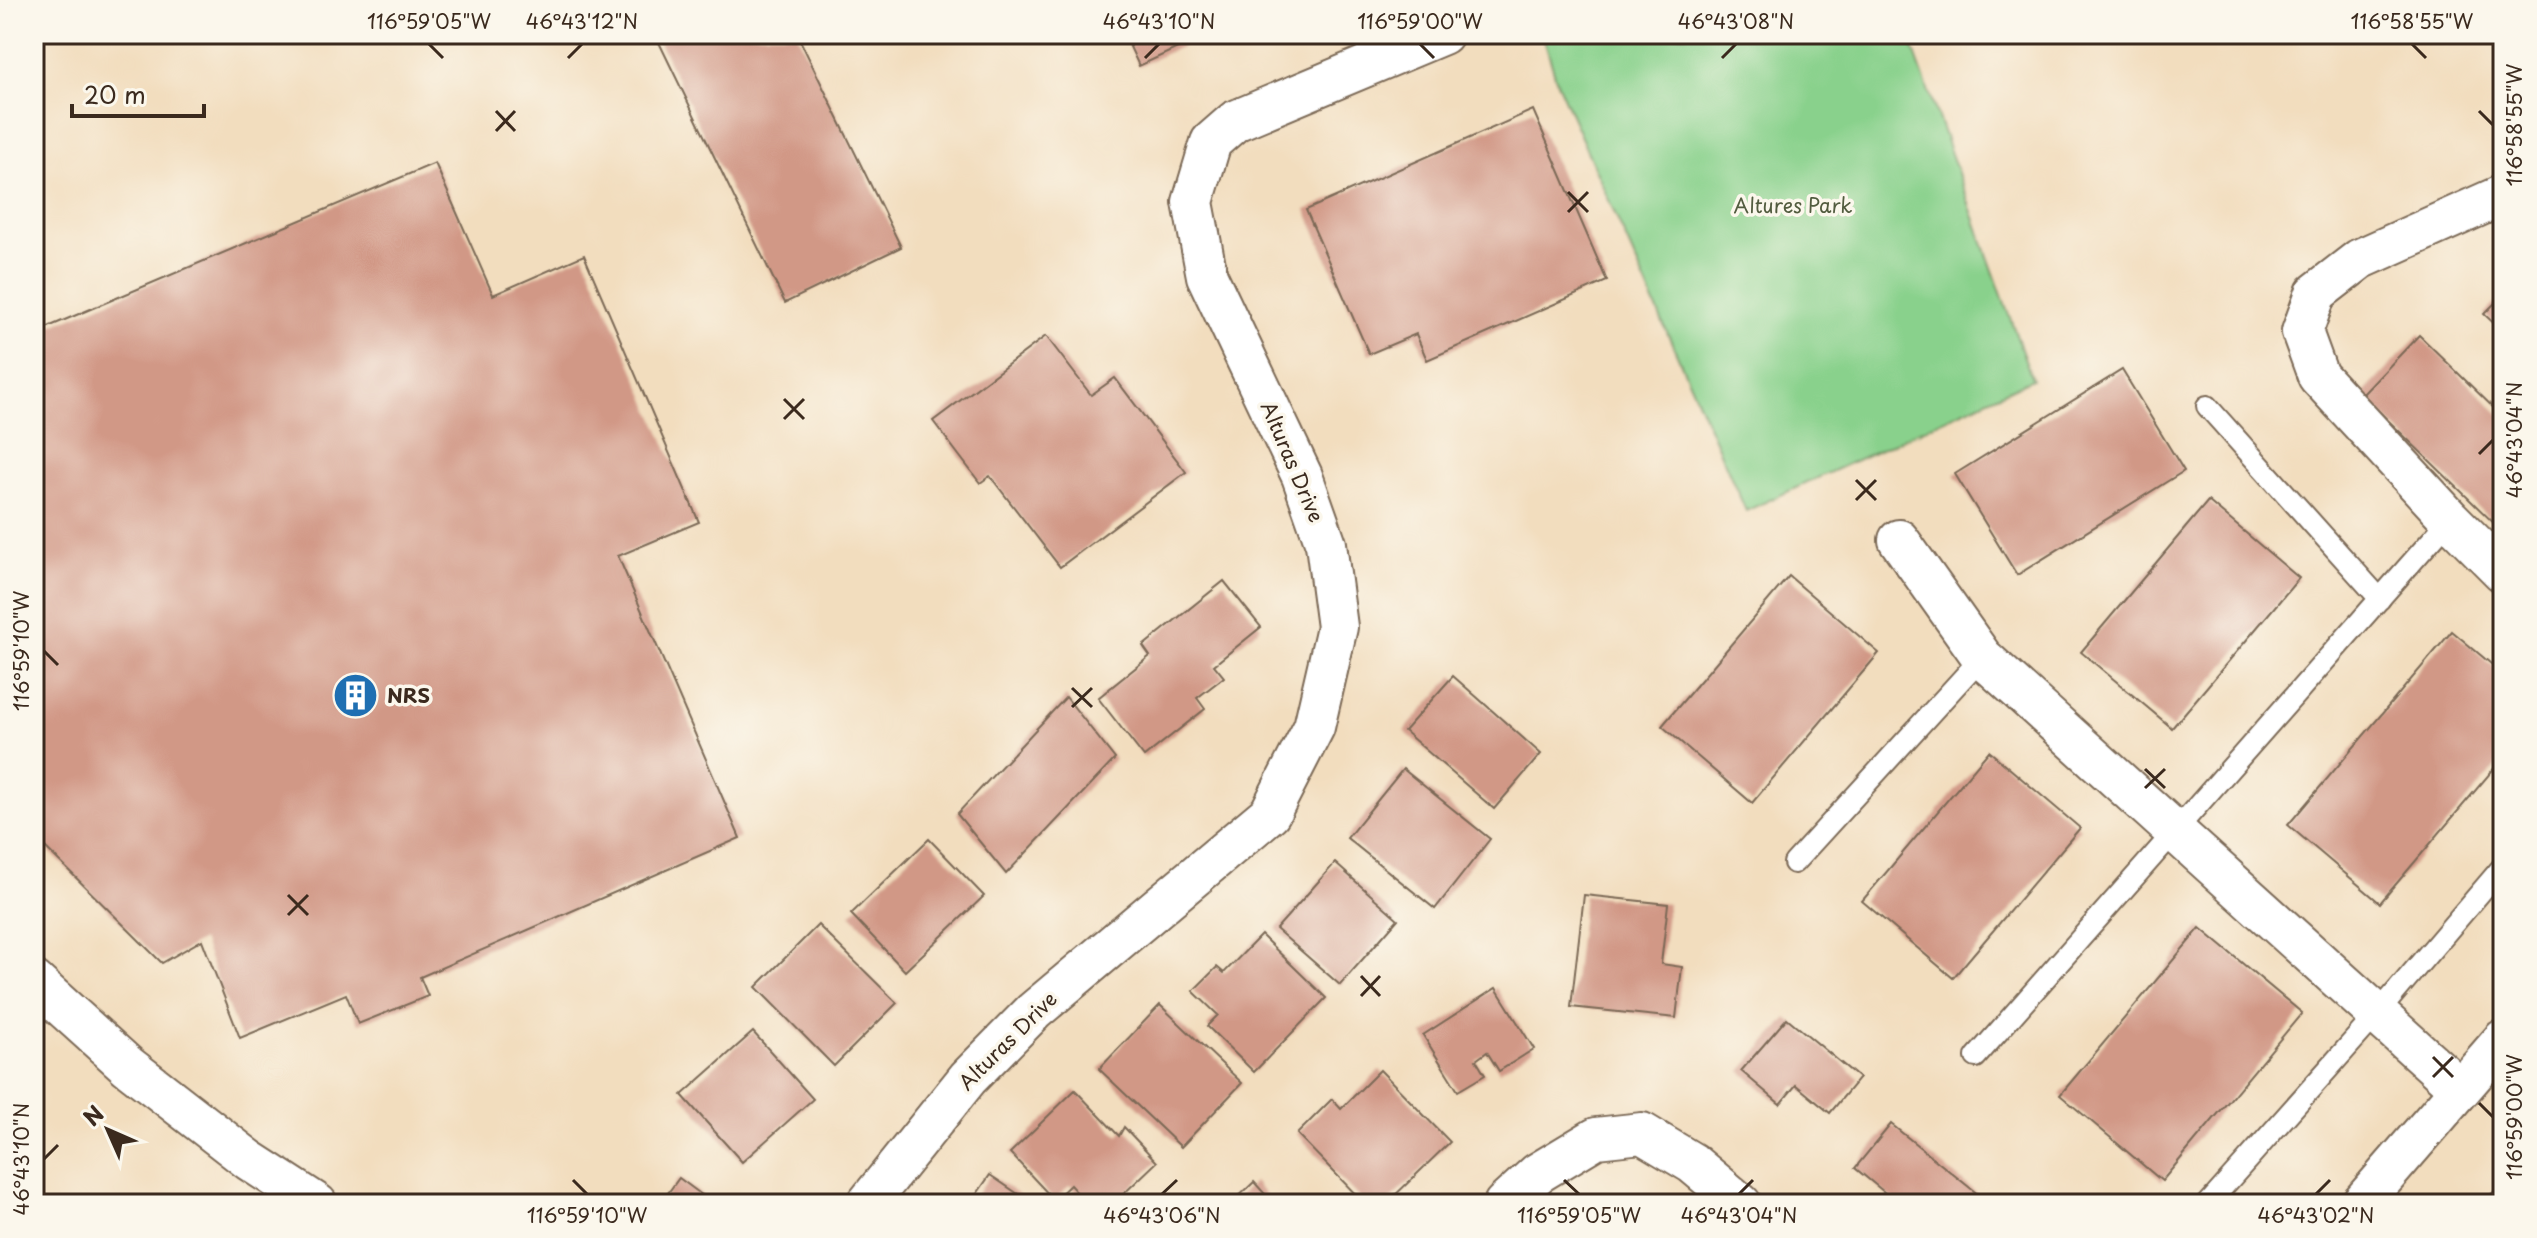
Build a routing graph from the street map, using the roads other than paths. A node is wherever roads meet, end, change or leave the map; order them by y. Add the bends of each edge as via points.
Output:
1 (1443, 34) edge
2 (2503, 195) edge
3 (2207, 406) dead end
4 (2450, 519) junction
5 (1899, 540) dead end
6 (2503, 572) edge
7 (2380, 599) junction
8 (1982, 657) junction
9 (2174, 830) junction
10 (1794, 863) dead end
11 (2503, 866) edge
12 (34, 981) edge
13 (2377, 1014) junction
14 (2503, 1040) edge
15 (1976, 1057) dead end
16 (2460, 1089) junction
17 (2503, 1198) edge
18 (317, 1204) edge
19 (867, 1204) edge
20 (1504, 1204) edge
21 (1741, 1204) edge
22 (2208, 1204) edge
23 (2361, 1204) edge
24 (2497, 1204) edge

1 - 19 street, Alturas Drive via 1235,121 1211,142 1193,202 1207,276 1302,476 1326,544 1337,627 1314,727 1270,813 1034,1011 968,1078
2 - 4 street via 2360,259 2316,293 2302,332 2318,376
3 - 7 lane
4 - 6 street
4 - 7 lane
5 - 8 street
7 - 9 lane
8 - 9 street
8 - 10 lane
9 - 13 street
9 - 15 lane
11 - 13 lane
12 - 18 street via 128,1066 249,1160
13 - 16 street
13 - 22 lane
14 - 16 street
16 - 23 street
17 - 24 lane
20 - 21 street via 1538,1173 1596,1138 1642,1133 1692,1163

